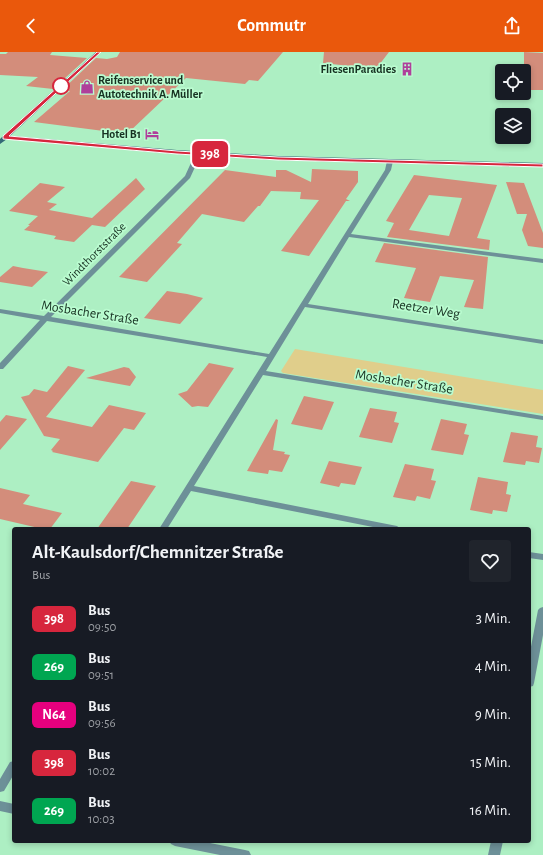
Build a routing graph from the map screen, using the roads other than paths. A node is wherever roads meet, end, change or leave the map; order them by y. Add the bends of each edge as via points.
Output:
1 (99, 52) edge
2 (2, 140) edge
3 (198, 154) junction
4 (390, 161) junction
5 (543, 165) edge
6 (348, 235) junction
7 (543, 262) edge
8 (304, 306) junction
9 (0, 311) edge
10 (45, 319) junction
11 (543, 342) edge
12 (271, 356) junction
13 (0, 367) edge
14 (261, 372) junction
15 (543, 418) edge
16 (189, 488) junction
17 (164, 527) edge
18 (387, 527) edge
19 (531, 555) edge
20 (543, 557) edge
21 (543, 610) edge
22 (531, 673) edge
23 (12, 768) edge
24 (0, 788) edge
25 (0, 806) edge
26 (12, 809) edge
27 (185, 843) edge
28 (497, 843) edge
29 (245, 855) edge
30 (494, 855) edge

1 - 2 street
2 - 3 street
3 - 4 street
3 - 10 street, Windthorststraße via 188,177
4 - 5 street
4 - 6 street via 390,167
6 - 7 street
6 - 8 street
8 - 11 street, Reetzer Weg
8 - 12 street
9 - 10 street, Mosbacher Straße
10 - 12 street, Mosbacher Straße
10 - 13 street, Windthorststraße
12 - 14 street
14 - 15 street, Mosbacher Straße
14 - 16 street
16 - 17 street
16 - 18 street
19 - 20 street
21 - 22 street
23 - 24 street
25 - 26 street
27 - 29 street
28 - 30 street

